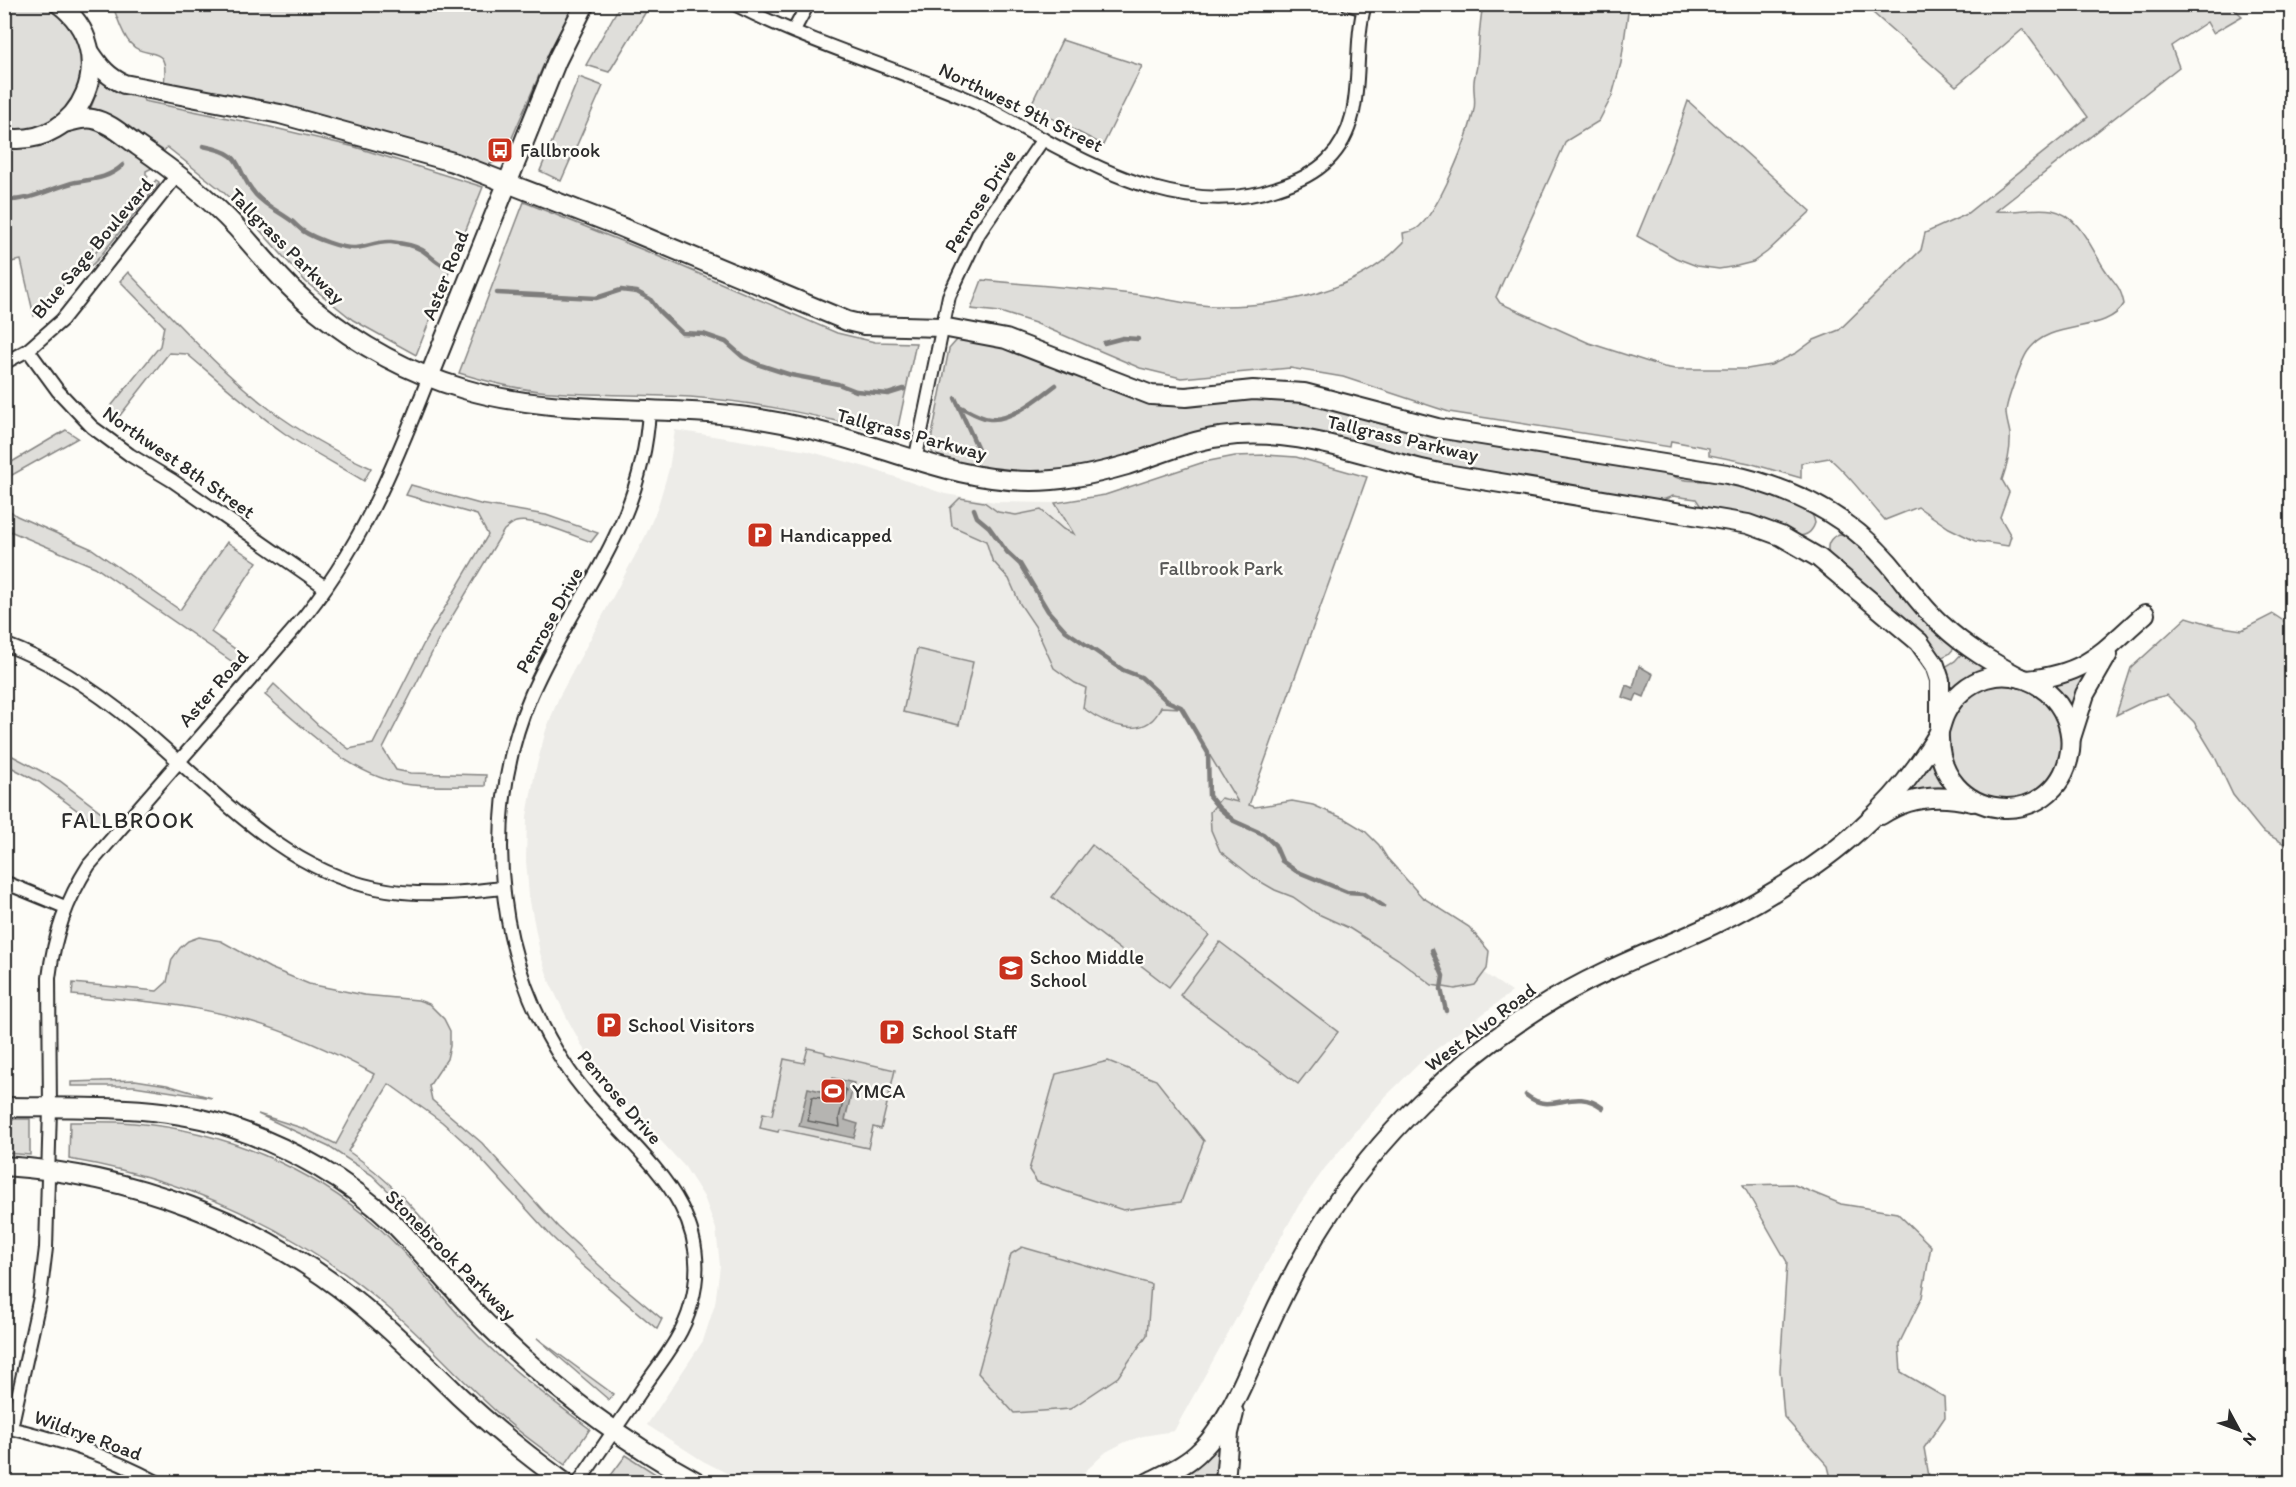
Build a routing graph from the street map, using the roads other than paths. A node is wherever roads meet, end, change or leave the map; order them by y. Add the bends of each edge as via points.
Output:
1 (585, 4) edge
2 (734, 4) edge
3 (808, 4) edge
4 (1347, 4) edge
5 (1365, 7) edge
6 (65, 8) edge
7 (794, 30) junction
8 (90, 52) junction
9 (64, 123) junction
10 (4, 138) edge
11 (1042, 139) junction
12 (178, 174) junction
13 (506, 183) junction
14 (942, 327) junction
15 (27, 350) junction
16 (4, 363) edge
17 (429, 377) junction
18 (649, 410) junction
19 (915, 461) junction
20 (325, 588) junction
21 (2145, 614) dead end
22 (2115, 642) junction
23 (4, 644) edge
24 (2025, 679) junction
25 (1940, 729) junction
26 (2071, 741) junction
27 (178, 761) junction
28 (1979, 803) junction
29 (1860, 829) junction
30 (4, 882) edge
31 (503, 888) junction
32 (65, 907) junction
33 (4, 1107) edge
34 (50, 1108) junction
35 (4, 1166) edge
36 (48, 1170) junction
37 (1244, 1383) junction
38 (8, 1427) edge
39 (614, 1430) junction
40 (157, 1482) edge
41 (564, 1482) edge
42 (579, 1482) edge
43 (697, 1482) edge
44 (1151, 1482) edge
45 (1180, 1482) edge
46 (1225, 1482) edge

1 - 13 street, Aster Road via 557,60
2 - 7 street, Northwest 9th Street
3 - 7 street
4 - 5 street
5 - 11 street, Northwest 9th Street via 1356,102 1350,125 1329,159 1298,181 1263,193 1226,198 1180,195 1119,177
6 - 8 street via 80,26
7 - 11 street, Northwest 9th Street via 965,98
8 - 9 street via 87,91
8 - 13 street, Tallgrass Parkway via 112,79 124,84 344,130 453,162
9 - 10 street via 40,136
9 - 12 street, Tallgrass Parkway via 87,118 102,121
11 - 14 street, Penrose Drive via 979,233 950,296
12 - 15 street, Blue Sage Boulevard via 73,306
12 - 17 street, Tallgrass Parkway via 234,225 310,306 381,355
13 - 14 street, Tallgrass Parkway via 846,321 864,326
13 - 17 street, Aster Road
14 - 19 street, Penrose Drive
14 - 24 street, Tallgrass Parkway via 1006,339 1150,395 1186,397 1253,390 1304,393 1437,428 1765,483 1803,497 1854,530 1888,562 1940,623 1972,649
15 - 16 street, Blue Sage Boulevard
15 - 20 street, Northwest 8th Street via 92,427
17 - 18 street, Tallgrass Parkway via 519,402
17 - 20 street, Aster Road via 376,505
18 - 19 street, Tallgrass Parkway via 758,419 842,437
18 - 31 street, Penrose Drive via 640,472 627,511 531,694 514,743 504,783
19 - 25 street, Tallgrass Parkway via 971,476 1057,480 1105,471 1220,437 1264,434 1311,439 1431,471 1748,524 1781,536 1819,558 1919,642 1940,680
20 - 27 street, Aster Road
21 - 22 street
22 - 24 street via 2080,668 2049,678
22 - 26 street via 2085,694
23 - 27 street via 81,683 136,723
24 - 25 street via 1998,676 1973,684 1952,701
24 - 26 street via 2040,686 2059,704
25 - 28 street via 1938,747 1947,775 1955,787
25 - 29 street, West Alvo Road via 1908,778
26 - 28 street via 2070,755 2058,782 2036,801 2015,807
27 - 31 street via 297,857 349,881 397,892 440,894
27 - 32 street, Aster Road via 89,865
28 - 29 street, West Alvo Road via 1953,797 1919,798 1892,807
29 - 37 street, West Alvo Road via 1812,867 1738,911 1614,966 1538,1009 1437,1087 1384,1142 1326,1219 1287,1287
30 - 32 street
31 - 39 street, Penrose Drive via 512,944 544,1030 586,1094 674,1191 695,1247 696,1277 686,1321
32 - 34 street, Aster Road via 49,978
33 - 34 street, Stonebrook Parkway
34 - 36 street, Aster Road
34 - 39 street, Stonebrook Parkway via 177,1114 232,1128 310,1163 391,1221 498,1335
35 - 36 street
36 - 38 street, Aster Road via 40,1297
36 - 41 street via 98,1179 190,1206 280,1249 355,1300 491,1424
37 - 44 street, West Alvo Road via 1204,1448
37 - 46 street, West Alvo Road via 1229,1433
38 - 40 street, Wildrye Road via 59,1441
39 - 42 street, Penrose Drive
39 - 43 street, Stonebrook Parkway
44 - 45 street

